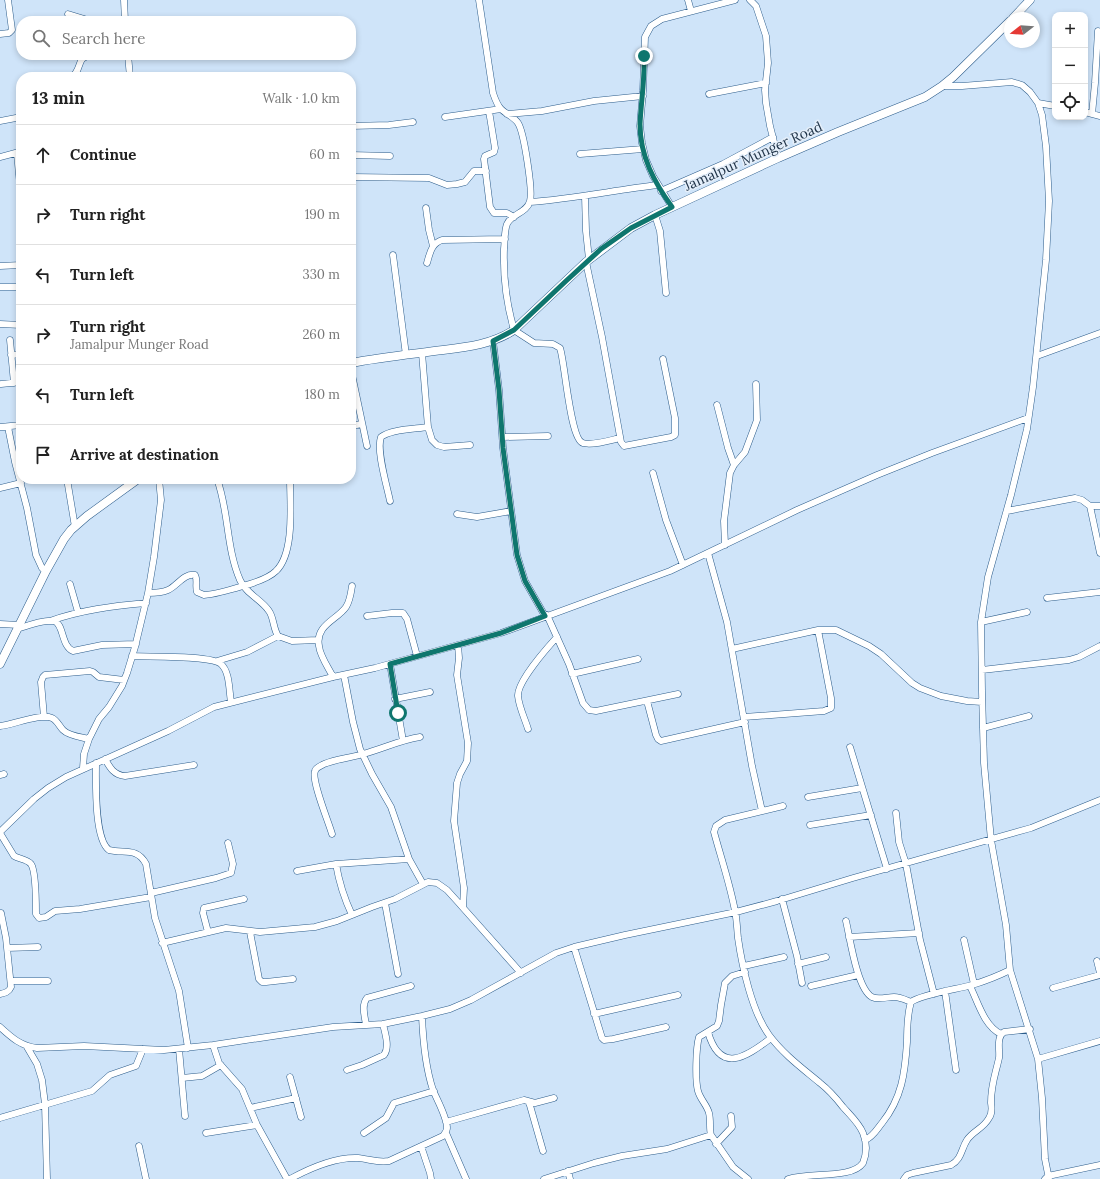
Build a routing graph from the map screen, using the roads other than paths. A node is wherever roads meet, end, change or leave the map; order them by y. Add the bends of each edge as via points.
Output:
1 (8, 0) edge
2 (124, 0) edge
3 (478, 0) edge
4 (688, 0) edge
5 (735, 0) edge
6 (750, 0) edge
7 (1026, 2) edge
8 (691, 11) junction
9 (1018, 12) edge
10 (68, 14) dead end
11 (73, 16) edge
12 (125, 16) edge
13 (1004, 27) edge
14 (1098, 31) dead end
15 (0, 34) edge
16 (81, 60) edge
17 (128, 60) edge
18 (77, 72) edge
19 (130, 72) edge
20 (766, 83) junction
21 (942, 86) junction
22 (709, 94) dead end
23 (643, 96) junction
24 (1038, 102) junction
25 (1052, 105) edge
26 (501, 109) junction
27 (489, 110) junction
28 (1088, 113) edge
29 (507, 114) junction
30 (1092, 114) junction
31 (445, 116) dead end
32 (1100, 116) edge
33 (16, 118) edge
34 (0, 121) edge
35 (414, 122) dead end
36 (356, 126) edge
37 (773, 138) junction
38 (643, 149) junction
39 (16, 153) edge
40 (580, 154) dead end
41 (0, 156) edge
42 (356, 156) edge
43 (390, 156) dead end
44 (778, 158) junction
45 (486, 171) junction
46 (356, 178) edge
47 (659, 188) junction
48 (585, 196) junction
49 (530, 202) junction
50 (672, 207) junction
51 (426, 208) dead end
52 (654, 215) junction
53 (514, 217) junction
54 (505, 239) junction
55 (433, 246) junction
56 (393, 255) dead end
57 (587, 261) junction
58 (428, 263) dead end
59 (16, 265) edge
60 (0, 266) edge
61 (0, 287) edge
62 (16, 288) edge
63 (666, 293) dead end
64 (0, 324) edge
65 (16, 325) edge
66 (514, 330) junction
67 (1100, 333) edge
68 (10, 340) dead end
69 (493, 341) junction
70 (422, 353) junction
71 (16, 354) edge
72 (11, 355) junction
73 (406, 355) junction
74 (1037, 356) junction
75 (663, 359) dead end
76 (356, 362) edge
77 (14, 382) joint
78 (1, 384) dead end
79 (756, 384) dead end
80 (356, 395) edge
81 (717, 405) dead end
82 (1028, 418) junction
83 (362, 424) junction
84 (356, 425) edge
85 (16, 426) edge
86 (0, 427) edge
87 (8, 427) junction
88 (428, 427) junction
89 (548, 436) dead end
90 (502, 437) junction
91 (620, 438) junction
92 (470, 445) dead end
93 (367, 446) dead end
94 (16, 458) edge
95 (734, 465) junction
96 (653, 473) dead end
97 (17, 484) edge
98 (21, 484) edge
99 (68, 484) edge
100 (131, 484) edge
101 (159, 484) edge
102 (219, 484) edge
103 (290, 484) edge
104 (0, 488) edge
105 (390, 501) dead end
106 (1090, 506) junction
107 (1100, 506) edge
108 (511, 511) junction
109 (1007, 511) junction
110 (457, 514) dead end
111 (75, 527) junction
112 (725, 545) junction
113 (708, 553) junction
114 (1100, 553) edge
115 (683, 565) junction
116 (46, 571) junction
117 (70, 584) dead end
118 (243, 586) junction
119 (352, 586) dead end
120 (148, 592) junction
121 (1100, 592) edge
122 (1047, 598) dead end
123 (146, 602) junction
124 (78, 612) junction
125 (1027, 612) dead end
126 (367, 616) dead end
127 (546, 616) junction
128 (48, 621) junction
129 (981, 622) junction
130 (0, 624) edge
131 (18, 627) junction
132 (818, 630) junction
133 (278, 636) junction
134 (557, 637) junction
135 (318, 640) junction
136 (136, 644) junction
137 (458, 645) junction
138 (1100, 646) edge
139 (732, 649) junction
140 (132, 656) junction
141 (417, 656) junction
142 (638, 659) dead end
143 (217, 661) junction
144 (0, 664) edge
145 (390, 664) junction
146 (982, 670) junction
147 (572, 674) junction
148 (344, 675) junction
149 (333, 677) junction
150 (124, 680) junction
151 (430, 692) dead end
152 (678, 694) dead end
153 (395, 699) junction
154 (647, 701) junction
155 (231, 702) junction
156 (982, 702) junction
157 (1029, 716) dead end
158 (44, 718) junction
159 (744, 720) junction
160 (0, 726) edge
161 (983, 728) junction
162 (528, 729) dead end
163 (420, 737) dead end
164 (89, 739) junction
165 (403, 741) junction
166 (850, 747) dead end
167 (363, 755) junction
168 (105, 760) junction
169 (96, 763) junction
170 (194, 765) dead end
171 (83, 768) junction
172 (862, 788) junction
173 (808, 797) dead end
174 (1100, 800) edge
175 (783, 806) dead end
176 (762, 811) junction
177 (896, 813) dead end
178 (871, 816) junction
179 (810, 825) dead end
180 (0, 832) edge
181 (332, 834) dead end
182 (991, 840) junction
183 (228, 843) dead end
184 (409, 859) junction
185 (336, 864) junction
186 (906, 864) junction
187 (887, 868) junction
188 (297, 871) dead end
189 (423, 884) junction
190 (151, 895) junction
191 (244, 899) dead end
192 (782, 899) junction
193 (385, 903) junction
194 (462, 907) junction
195 (736, 912) junction
196 (1, 913) dead end
197 (352, 915) junction
198 (846, 921) dead end
199 (208, 932) junction
200 (250, 932) junction
201 (919, 933) junction
202 (850, 937) junction
203 (964, 940) dead end
204 (162, 943) junction
205 (38, 946) dead end
206 (574, 947) junction
207 (8, 948) junction
208 (784, 957) dead end
209 (826, 957) dead end
210 (1097, 961) dead end
211 (798, 964) junction
212 (745, 969) junction
213 (1010, 970) junction
214 (521, 973) junction
215 (398, 974) dead end
216 (1100, 974) edge
217 (858, 975) junction
218 (293, 979) dead end
219 (11, 981) junction
220 (48, 981) dead end
221 (802, 983) dead end
222 (972, 985) junction
223 (411, 986) dead end
224 (810, 986) dead end
225 (1053, 988) dead end
226 (945, 992) junction
227 (0, 994) edge
228 (934, 994) junction
229 (678, 995) dead end
230 (911, 1002) junction
231 (594, 1014) junction
232 (422, 1016) junction
233 (383, 1024) junction
234 (366, 1025) junction
235 (0, 1027) edge
236 (666, 1027) dead end
237 (1030, 1029) junction
238 (708, 1032) junction
239 (1001, 1034) junction
240 (771, 1038) junction
241 (1100, 1041) edge
242 (214, 1045) junction
243 (27, 1047) junction
244 (188, 1048) junction
245 (143, 1049) junction
246 (179, 1049) junction
247 (1038, 1059) junction
248 (221, 1065) junction
249 (347, 1070) dead end
250 (956, 1070) dead end
251 (290, 1077) dead end
252 (182, 1078) junction
253 (434, 1091) junction
254 (296, 1098) junction
255 (554, 1098) dead end
256 (529, 1102) junction
257 (45, 1104) junction
258 (250, 1108) junction
259 (185, 1116) dead end
260 (731, 1116) dead end
261 (301, 1117) dead end
262 (0, 1118) edge
263 (446, 1122) junction
264 (257, 1125) junction
265 (206, 1133) dead end
266 (364, 1133) dead end
267 (446, 1133) junction
268 (710, 1135) junction
269 (865, 1140) junction
270 (716, 1144) junction
271 (139, 1146) dead end
272 (421, 1146) junction
273 (544, 1151) dead end
274 (1100, 1165) edge
275 (568, 1171) junction
276 (1047, 1178) edge
277 (47, 1179) edge
278 (146, 1179) edge
279 (287, 1179) edge
280 (290, 1179) edge
281 (430, 1179) edge
282 (466, 1179) edge
283 (544, 1179) edge
284 (570, 1179) edge
285 (748, 1179) edge
286 (788, 1179) edge
287 (847, 1179) edge
288 (904, 1179) edge

1 - 15 street via 12,30
2 - 12 street
3 - 26 street via 493,93
4 - 8 street
5 - 8 street
6 - 20 street via 756,6 766,36
7 - 9 street
8 - 23 street via 662,19 647,32 644,45
10 - 11 street
13 - 21 street, Jamalpur Munger Road
14 - 30 street
16 - 18 street
17 - 19 street
20 - 22 street
20 - 37 street via 766,103
21 - 24 street via 1012,82 1022,85
21 - 44 street, Jamalpur Munger Road via 910,104
23 - 29 street
23 - 38 street via 640,126
24 - 25 street
24 - 74 street via 1044,127 1048,201 1046,260
26 - 27 street
26 - 29 street
27 - 31 street
27 - 45 street via 495,148 494,152 484,157
28 - 30 street
29 - 49 street via 518,123 521,130 526,152
30 - 32 street
33 - 34 street
35 - 36 street
37 - 44 street
37 - 47 street via 723,164
38 - 40 street
38 - 47 street
39 - 41 street
42 - 43 street
44 - 50 street, Jamalpur Munger Road
45 - 46 street via 474,171 465,182 448,185 429,178
45 - 53 street via 491,209 494,213 507,213
47 - 48 street via 620,190
47 - 50 street
48 - 49 street
48 - 57 street
49 - 53 street
50 - 52 street, Jamalpur Munger Road
51 - 55 street
52 - 57 street, Jamalpur Munger Road
52 - 63 street via 660,232
53 - 54 street via 506,226
54 - 55 street via 442,240
54 - 66 street via 505,290
55 - 58 street
56 - 73 street
57 - 66 street, Jamalpur Munger Road
57 - 91 street
59 - 60 street
61 - 62 street
64 - 65 street
66 - 69 street, Jamalpur Munger Road
66 - 91 street via 534,343 553,344 560,348 574,426 579,440 584,444 590,444
67 - 74 street
68 - 72 street
69 - 70 street, Jamalpur Munger Road
69 - 90 street
70 - 73 street, Jamalpur Munger Road
70 - 88 street
71 - 72 street
72 - 77 street
73 - 76 street, Jamalpur Munger Road
74 - 82 street
75 - 91 street via 675,418 675,435 627,446 622,444
77 - 78 street
79 - 95 street via 757,420 745,452
80 - 83 street
81 - 95 street
82 - 109 street
82 - 112 street via 878,475
83 - 84 street
83 - 93 street
85 - 87 street
86 - 87 street
87 - 94 street
88 - 92 street via 432,440 444,447
88 - 105 street via 392,432 381,437 381,455
89 - 90 street
90 - 108 street
95 - 112 street via 730,473 724,521
96 - 115 street via 666,520
97 - 104 street
98 - 116 street via 36,555
99 - 111 street
100 - 111 street
101 - 120 street via 161,500
102 - 118 street via 224,501 231,551
103 - 118 street via 289,533 284,558 272,575
106 - 107 street
106 - 109 street via 1075,498
106 - 114 street
108 - 110 street via 476,517
108 - 127 street via 514,538 525,581
109 - 129 street via 988,577
111 - 116 street via 64,538
112 - 113 street
113 - 115 street
113 - 139 street
115 - 127 street
116 - 131 street
117 - 124 street
118 - 120 street via 211,594 200,594 196,588 197,577 193,574 168,590
118 - 133 street via 270,612
119 - 135 street via 346,607 324,627
120 - 123 street
121 - 122 street
123 - 124 street
123 - 136 street
124 - 128 street
125 - 129 street
126 - 141 street via 403,613
127 - 134 street
127 - 137 street via 501,633
128 - 131 street
128 - 136 street via 57,623 67,647 73,651 102,645
129 - 146 street
130 - 131 street
131 - 144 street
132 - 139 street
132 - 156 street via 836,630 869,646 890,661 912,683 930,692 954,699
132 - 159 street via 831,698 830,708 824,711
133 - 135 street via 292,641
133 - 143 street via 247,652
134 - 147 street
134 - 162 street via 519,689 519,701
135 - 149 street
136 - 140 street
137 - 141 street
137 - 194 street via 457,675 468,743 467,760 457,783 454,821 464,888
138 - 146 street via 1069,660
139 - 159 street
140 - 143 street
140 - 150 street
141 - 145 street
142 - 147 street
143 - 155 street via 227,672
145 - 148 street
145 - 153 street
146 - 156 street
147 - 154 street via 585,707 592,712
148 - 149 street
148 - 167 street via 353,722
149 - 155 street
150 - 158 street via 99,677 90,671 45,675 41,682
150 - 164 street
151 - 153 street
152 - 154 street
153 - 165 street
154 - 159 street via 656,735 661,741
155 - 168 street via 214,707
156 - 161 street
157 - 161 street
158 - 160 street
158 - 164 street via 52,718 68,733
159 - 176 street
161 - 182 street
163 - 165 street
164 - 171 street
165 - 167 street
166 - 172 street
167 - 181 street via 325,764 314,772
167 - 184 street via 391,807
168 - 169 street
168 - 170 street via 113,772 125,776
169 - 171 street
169 - 190 street via 98,826 103,844 109,850 134,852 143,859 148,870
171 - 180 street via 48,788
172 - 173 street
172 - 178 street
174 - 182 street via 1031,828
175 - 176 street
176 - 195 street via 719,823 714,832
177 - 186 street via 899,842
178 - 179 street
178 - 187 street
180 - 190 street via 14,856 32,865 38,918 46,917 55,911 80,909
182 - 186 street
182 - 213 street via 1006,925
183 - 190 street via 233,864 231,873
184 - 185 street
184 - 189 street
185 - 188 street
185 - 197 street via 344,897
186 - 187 street
186 - 201 street
187 - 192 street
189 - 193 street
189 - 194 street via 437,883
190 - 204 street
191 - 199 street via 204,908
192 - 195 street
192 - 211 street
193 - 197 street
193 - 215 street
194 - 214 street
195 - 206 street
195 - 212 street via 738,939
196 - 207 street
197 - 200 street via 315,927
198 - 202 street
199 - 200 street via 226,928
199 - 204 street
200 - 218 street via 259,979 266,982
201 - 202 street
201 - 228 street
202 - 217 street
203 - 222 street
204 - 244 street via 179,991
205 - 207 street
206 - 214 street via 556,953
206 - 231 street
207 - 219 street
208 - 212 street
209 - 211 street
210 - 216 street
211 - 221 street
212 - 238 street via 725,983 719,1021 717,1026
212 - 240 street via 758,1015
213 - 222 street
213 - 237 street
214 - 232 street via 471,1000 450,1009
216 - 225 street
217 - 224 street
217 - 230 street via 861,984 872,996 895,997
219 - 220 street
219 - 227 street via 10,990
222 - 226 street
222 - 239 street via 988,1023
223 - 234 street via 367,998 364,1001
226 - 228 street
226 - 250 street
228 - 230 street
229 - 231 street
230 - 269 street via 901,1088 886,1119 875,1133
231 - 236 street via 604,1040
232 - 233 street
232 - 253 street via 426,1058
233 - 234 street
233 - 249 street via 386,1044 384,1055
234 - 242 street via 311,1030
235 - 243 street
237 - 239 street
237 - 247 street
238 - 240 street via 715,1049 721,1056 730,1059 754,1051
238 - 268 street via 700,1037 698,1042 697,1085 709,1114
239 - 288 street via 999,1056 991,1086 992,1110 988,1120 968,1139 960,1158 955,1162 945,1167 907,1175
240 - 269 street via 834,1096 858,1124
241 - 247 street
242 - 244 street
242 - 248 street
243 - 245 street
243 - 257 street via 40,1072
244 - 246 street
245 - 246 street
245 - 257 street via 136,1066 106,1078 92,1091
246 - 252 street
247 - 276 street
248 - 252 street via 202,1076
248 - 258 street via 242,1089
251 - 254 street
252 - 259 street
253 - 263 street
253 - 266 street via 394,1103 386,1118
254 - 258 street
254 - 261 street
255 - 256 street
256 - 263 street via 524,1100
256 - 273 street
257 - 262 street
257 - 277 street
258 - 264 street
260 - 270 street via 732,1127
263 - 267 street
264 - 265 street
264 - 279 street
267 - 272 street
267 - 282 street
268 - 270 street
268 - 275 street via 667,1149 622,1156
269 - 287 street via 863,1163 857,1172
270 - 285 street via 733,1167
271 - 278 street
272 - 280 street via 389,1161 343,1159 310,1169
272 - 281 street
274 - 276 street
275 - 283 street
275 - 284 street
286 - 287 street

